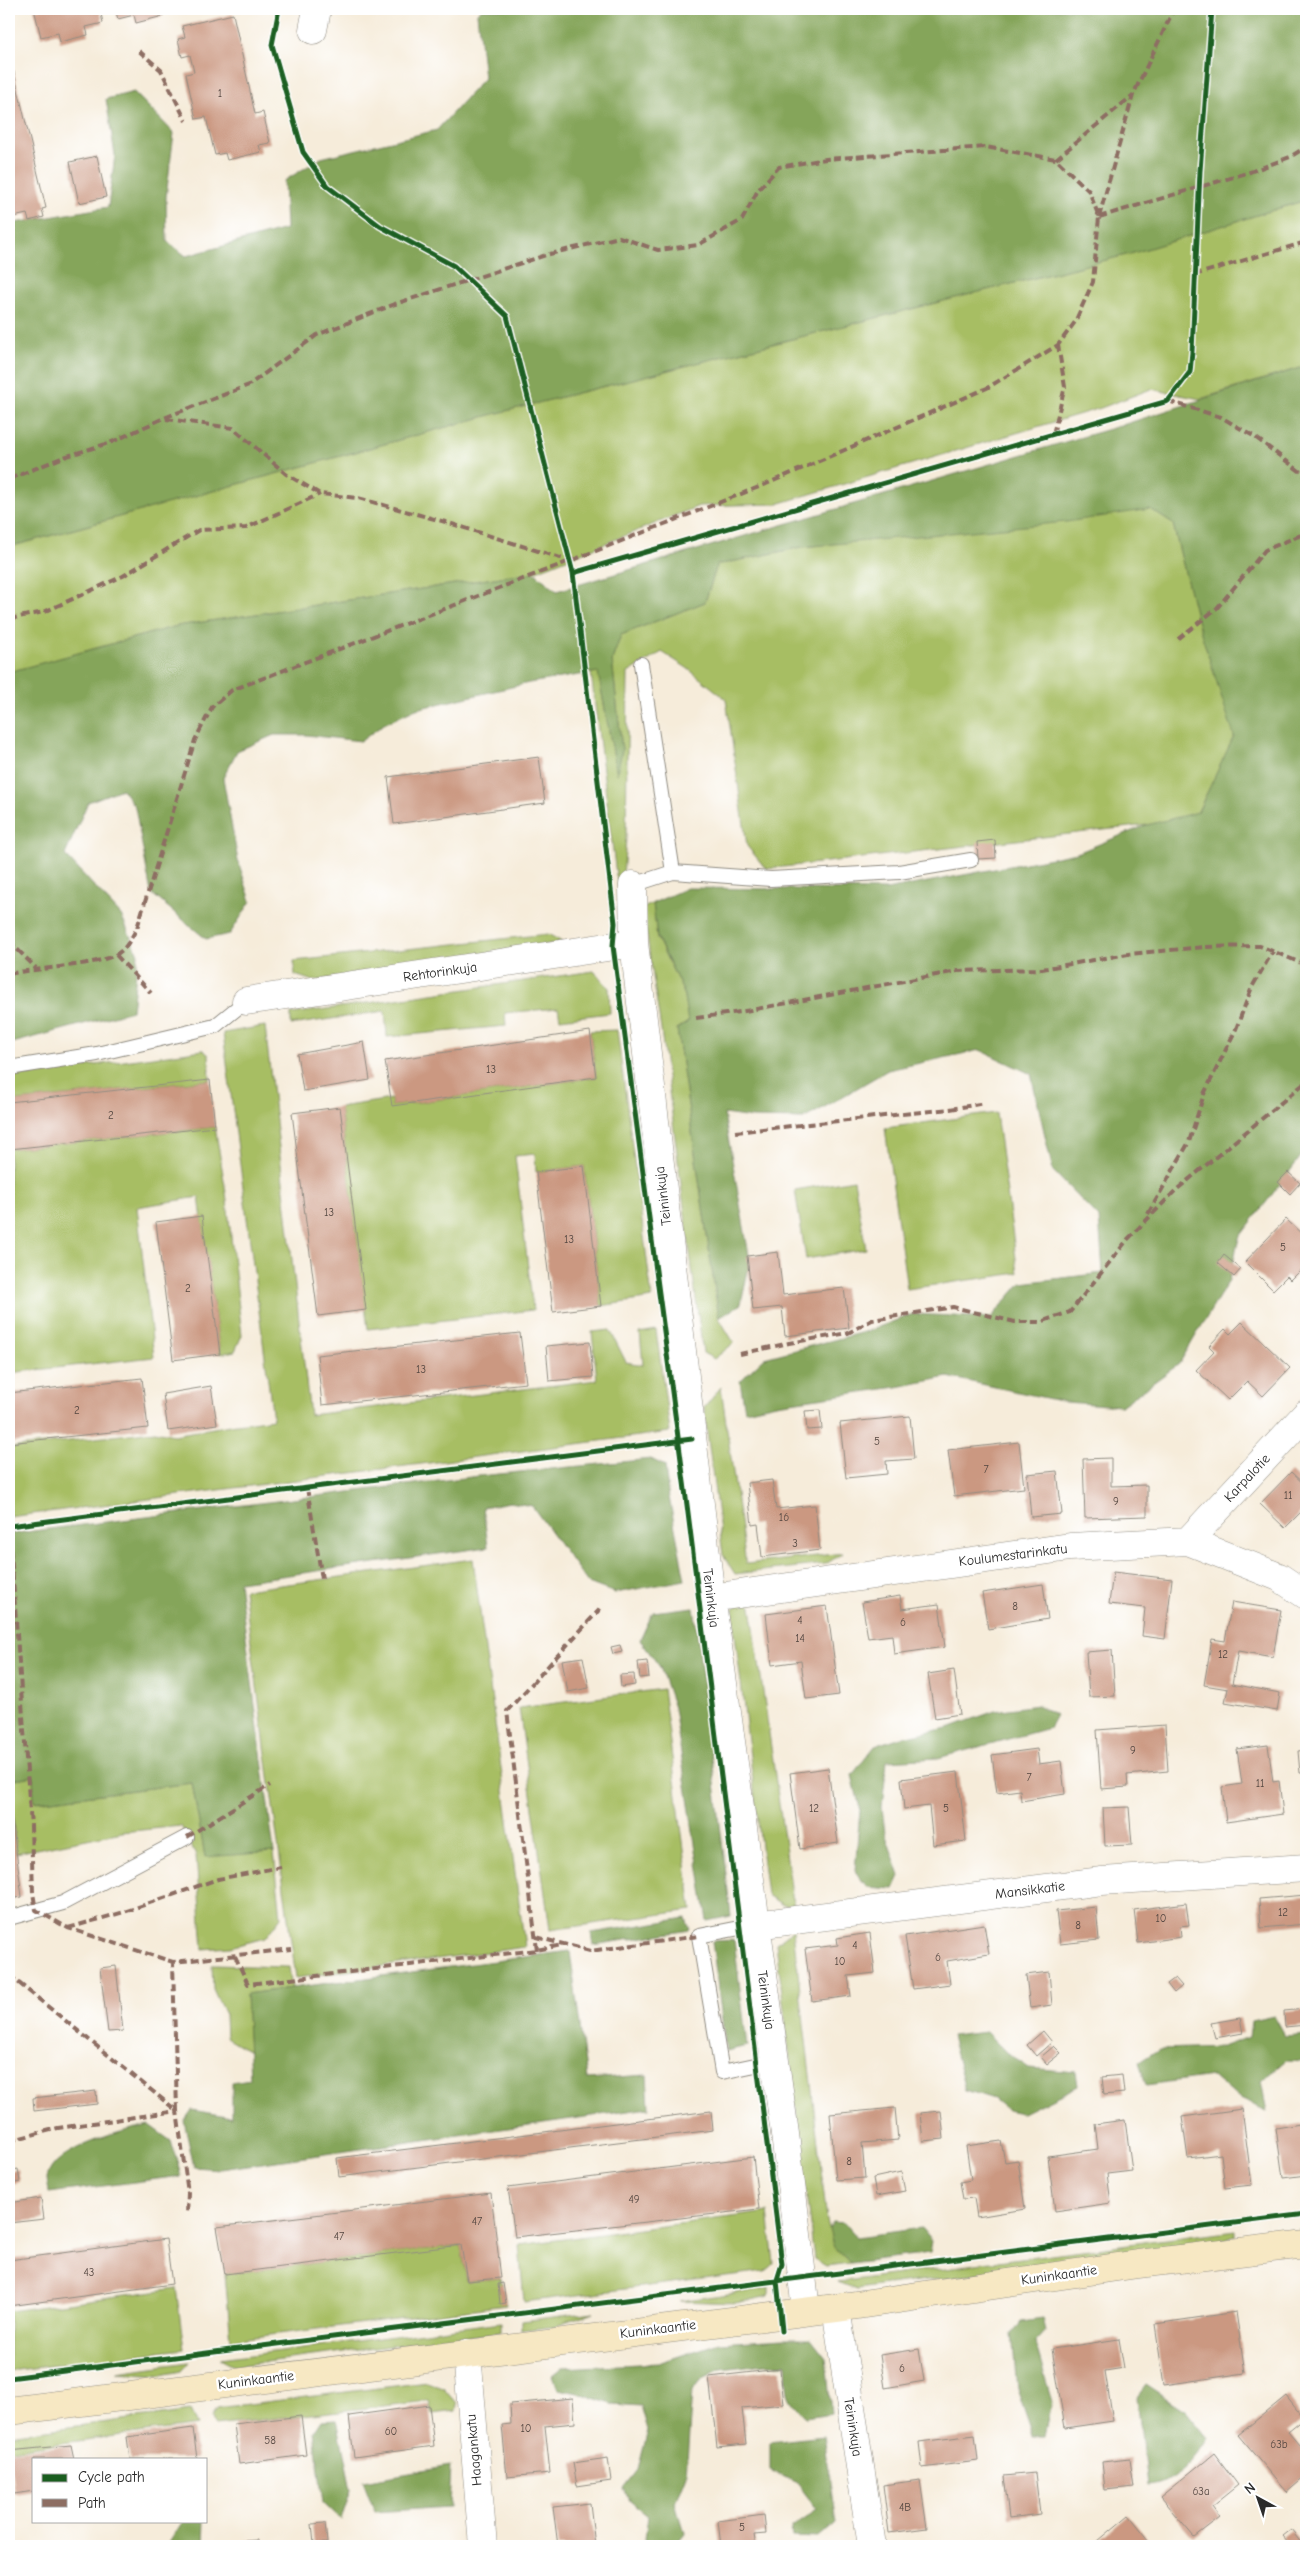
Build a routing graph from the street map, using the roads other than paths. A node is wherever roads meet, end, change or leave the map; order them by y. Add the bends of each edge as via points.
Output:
1 (642, 664) dead end
2 (971, 860) dead end
3 (673, 872) junction
4 (633, 885) joint
5 (634, 943) junction
6 (246, 1001) joint
7 (9, 1068) edge
8 (1306, 1414) edge
9 (1188, 1541) junction
10 (1306, 1595) edge
11 (711, 1598) junction
12 (187, 1837) dead end
13 (1306, 1868) edge
14 (9, 1918) edge
15 (755, 1925) junction
16 (774, 2061) junction
17 (1306, 2244) edge
18 (836, 2308) junction
19 (806, 2310) junction
20 (467, 2353) junction
21 (9, 2411) edge
22 (483, 2546) edge
23 (872, 2546) edge

1 - 3 lane
2 - 3 lane via 899,872 771,879
3 - 4 lane
4 - 5 street, Teininkuja
5 - 6 street, Rehtorinkuja
5 - 11 street, Teininkuja
6 - 7 lane via 215,1026 97,1054
8 - 9 street, Karpalotie
9 - 10 street, Koulumestarinkatu via 1279,1577
9 - 11 street, Koulumestarinkatu via 1070,1547
11 - 15 street, Teininkuja
12 - 14 lane via 63,1903
13 - 15 street, Mansikkatie via 1102,1881
15 - 16 street, Teininkuja
15 - 16 lane via 699,1936 722,2072
16 - 19 street, Teininkuja
17 - 18 street, Kuninkaantie via 1138,2264
18 - 19 street, Kuninkaantie
18 - 23 street, Teininkuja
19 - 20 street, Kuninkaantie
20 - 21 street, Kuninkaantie
20 - 22 street, Haagankatu

